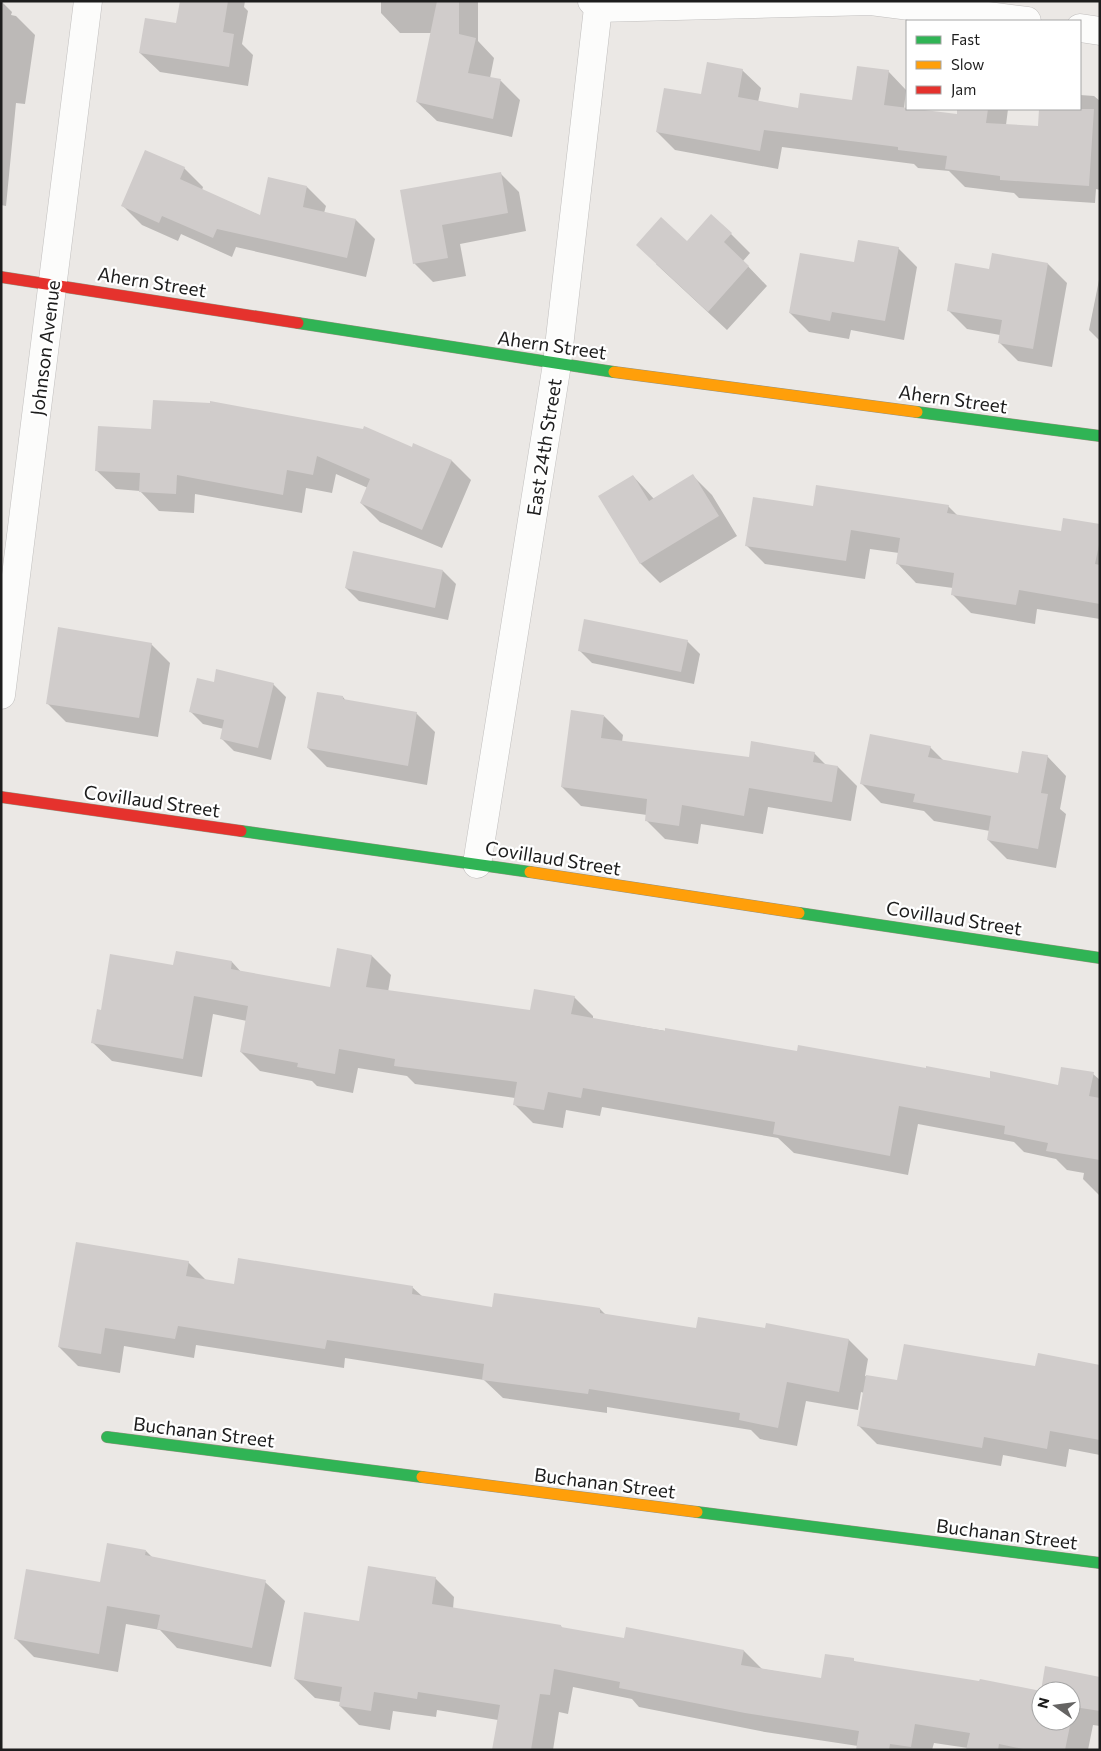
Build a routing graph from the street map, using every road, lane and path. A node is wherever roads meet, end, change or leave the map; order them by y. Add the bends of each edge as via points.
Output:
1 (88, 1) edge
2 (595, 5) edge
3 (1019, 20) edge
4 (1081, 28) edge
5 (1100, 30) edge
6 (1, 278) edge
7 (53, 284) junction
8 (557, 364) junction
9 (1100, 436) edge
10 (1, 695) edge
11 (1, 797) edge
12 (476, 864) junction
13 (1100, 958) edge
14 (107, 1437) dead end
15 (1100, 1563) edge

1 - 7 street, Johnson Avenue
2 - 3 street via 871,1
2 - 8 street, East 24th Street
4 - 5 street
6 - 7 street, Ahern Street
7 - 8 street, Ahern Street
7 - 10 street, Johnson Avenue
8 - 9 street, Ahern Street
8 - 12 street, East 24th Street
11 - 12 street, Covillaud Street
12 - 13 street, Covillaud Street
14 - 15 street, Buchanan Street

